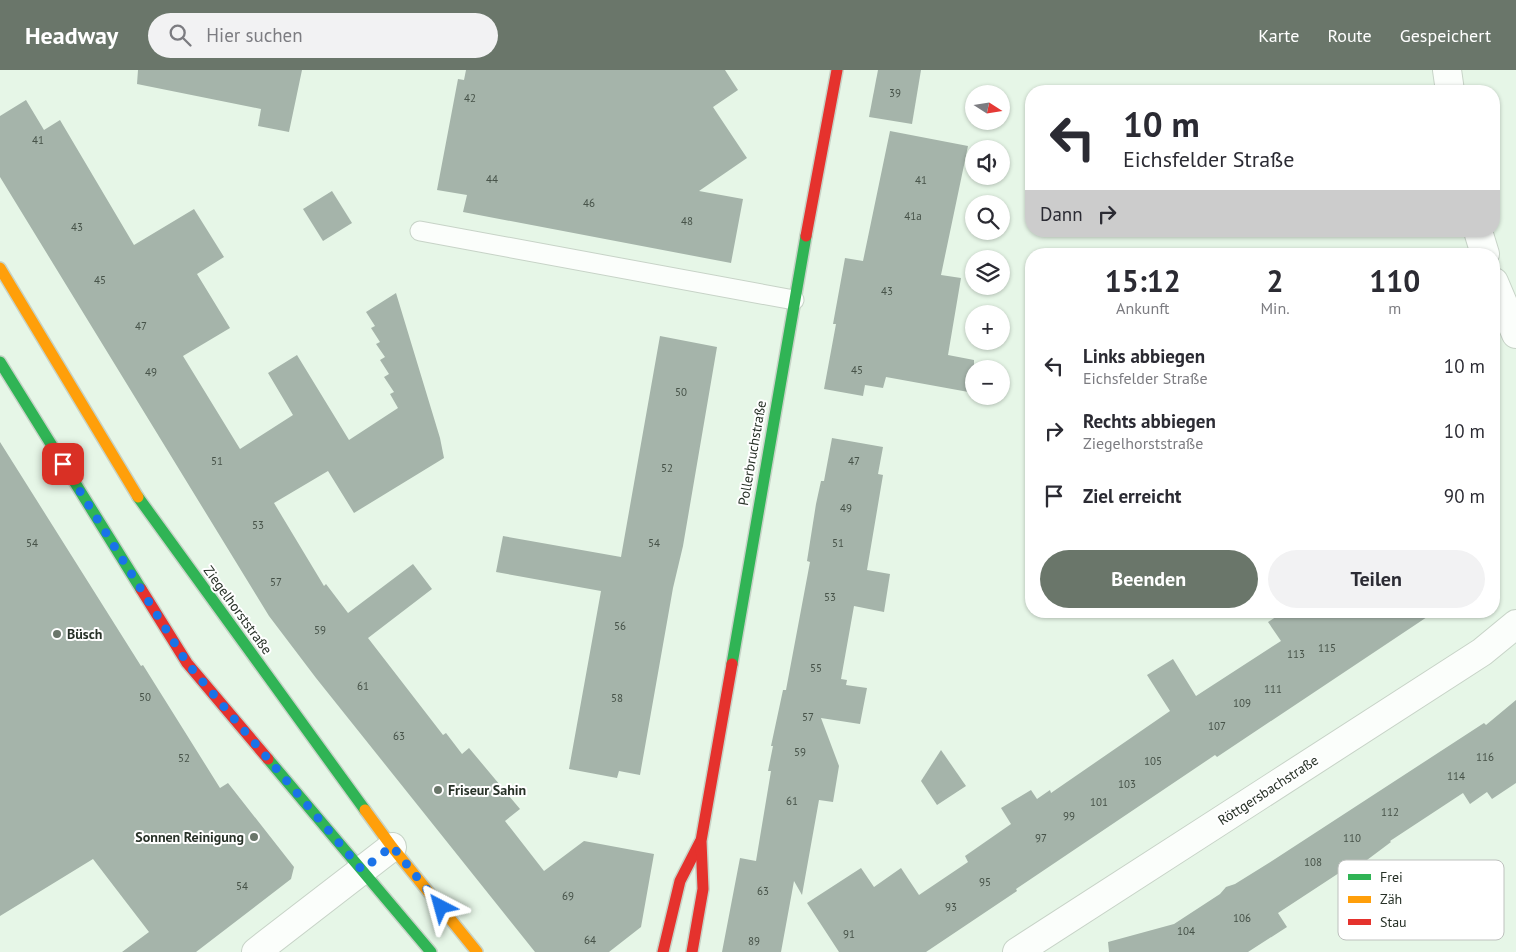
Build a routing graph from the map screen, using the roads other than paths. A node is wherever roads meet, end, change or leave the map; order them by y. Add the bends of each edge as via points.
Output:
1 (837, 70) edge
2 (1447, 70) edge
3 (1449, 85) edge
4 (420, 231) dead end
5 (0, 268) edge
6 (1500, 296) edge
7 (794, 300) junction
8 (1516, 334) edge
9 (0, 363) edge
10 (1516, 624) edge
11 (701, 841) junction
12 (392, 846) junction
13 (362, 870) junction
14 (256, 952) edge
15 (431, 952) edge
16 (477, 952) edge
17 (663, 952) edge
18 (692, 952) edge
19 (1017, 952) edge

1 - 7 street, Pollerbruchstraße
2 - 3 street
4 - 7 lane
5 - 12 street, Ziegelhorststraße via 130,487
6 - 8 street
7 - 11 street, Pollerbruchstraße
9 - 13 street via 187,663
10 - 19 street, Röttgersbachstraße via 1482,652
11 - 17 street, Pollerbruchstraße via 680,881
11 - 18 street, Pollerbruchstraße via 703,889
12 - 13 street
12 - 16 street, Ziegelhorststraße
13 - 14 street
13 - 15 street

